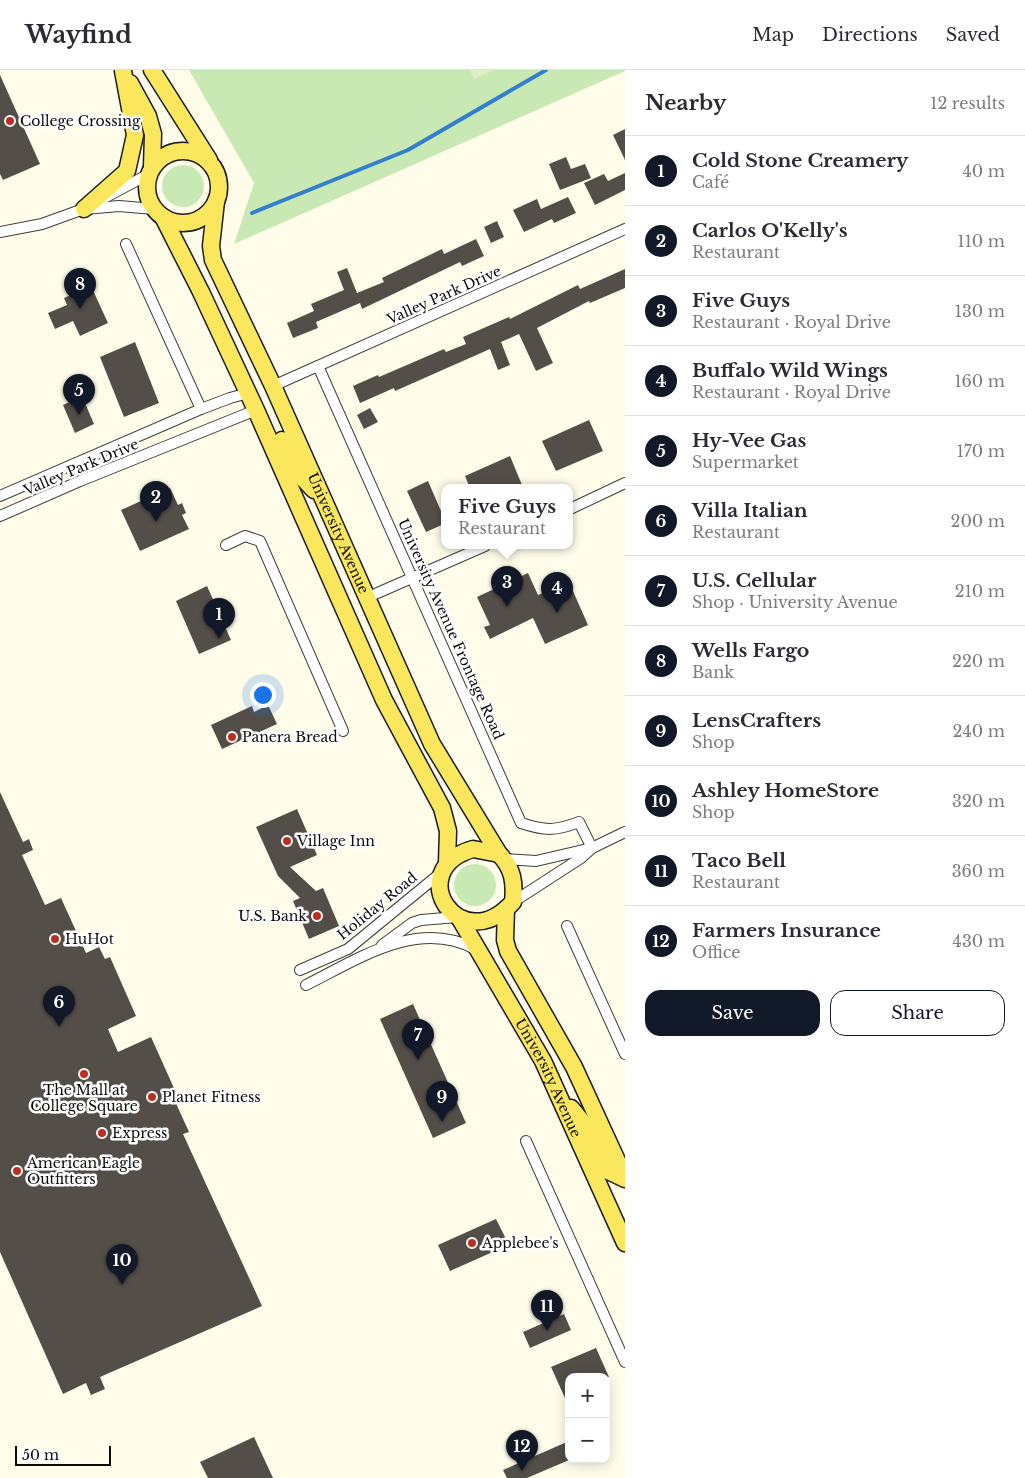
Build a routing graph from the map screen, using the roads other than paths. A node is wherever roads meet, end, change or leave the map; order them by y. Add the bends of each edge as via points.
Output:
1 (152, 70) edge
2 (123, 71) edge
3 (214, 169) junction
4 (151, 170) junction
5 (216, 200) junction
6 (84, 209) junction
7 (159, 213) junction
8 (625, 229) edge
9 (0, 232) edge
10 (126, 244) dead end
11 (318, 366) junction
12 (273, 386) junction
13 (248, 393) junction
14 (201, 409) junction
15 (256, 410) junction
16 (625, 483) edge
17 (0, 496) edge
18 (321, 496) junction
19 (300, 507) junction
20 (573, 507) edge
21 (0, 516) edge
22 (226, 545) dead end
23 (478, 549) edge
24 (414, 577) junction
25 (366, 598) junction
26 (343, 731) dead end
27 (625, 832) edge
28 (592, 848) junction
29 (501, 857) junction
30 (444, 867) junction
31 (509, 906) junction
32 (458, 918) junction
33 (567, 926) dead end
34 (476, 950) junction
35 (373, 952) junction
36 (300, 970) dead end
37 (306, 985) dead end
38 (625, 1054) edge
39 (557, 1090) junction
40 (526, 1141) dead end
41 (625, 1178) edge
42 (625, 1243) edge
43 (625, 1362) edge

1 - 3 main road
2 - 4 main road via 148,116 153,134
2 - 6 main road via 135,134 127,171
3 - 4 main road via 189,151 168,154
3 - 5 main road via 219,190
4 - 6 street
4 - 7 main road via 147,192
5 - 7 main road via 211,210 194,222 183,223
5 - 12 main road, University Avenue via 211,246 213,260
6 - 7 street via 120,206
6 - 9 street via 42,224
7 - 13 main road, University Avenue via 201,292
8 - 11 street, Valley Park Drive
10 - 14 street
11 - 12 street, Valley Park Drive
11 - 24 street, University Avenue Frontage Road
12 - 18 main road, University Avenue
13 - 14 street, Valley Park Drive
13 - 15 main road, University Avenue
13 - 18 main road via 270,413 296,472
14 - 17 street, Valley Park Drive
15 - 19 main road, University Avenue
15 - 21 street, Valley Park Drive
16 - 20 street
18 - 25 main road, University Avenue
19 - 25 main road via 325,540 349,591
19 - 30 main road, University Avenue via 384,700 442,808 448,831
22 - 26 street via 245,536 260,541
23 - 24 street
24 - 25 street
24 - 28 street, University Avenue Frontage Road via 521,823 538,829 558,830 579,822
25 - 29 main road, University Avenue via 432,744
27 - 28 street
28 - 29 street via 536,861
28 - 31 street
29 - 30 main road via 473,849 460,853
29 - 31 main road via 511,871 514,884
30 - 32 main road via 441,895 446,906
30 - 36 street, Holiday Road via 348,949
31 - 32 main road via 484,921
31 - 41 main road, University Avenue via 505,940 511,959 574,1067
32 - 34 main road, University Avenue
32 - 35 street, Holiday Road via 412,923
33 - 38 street
34 - 35 street, Holiday Road via 461,941 423,936
34 - 39 main road, University Avenue via 543,1060
35 - 37 street, Holiday Road
39 - 41 main road via 585,1125 606,1170
39 - 42 main road, University Avenue
40 - 43 street

